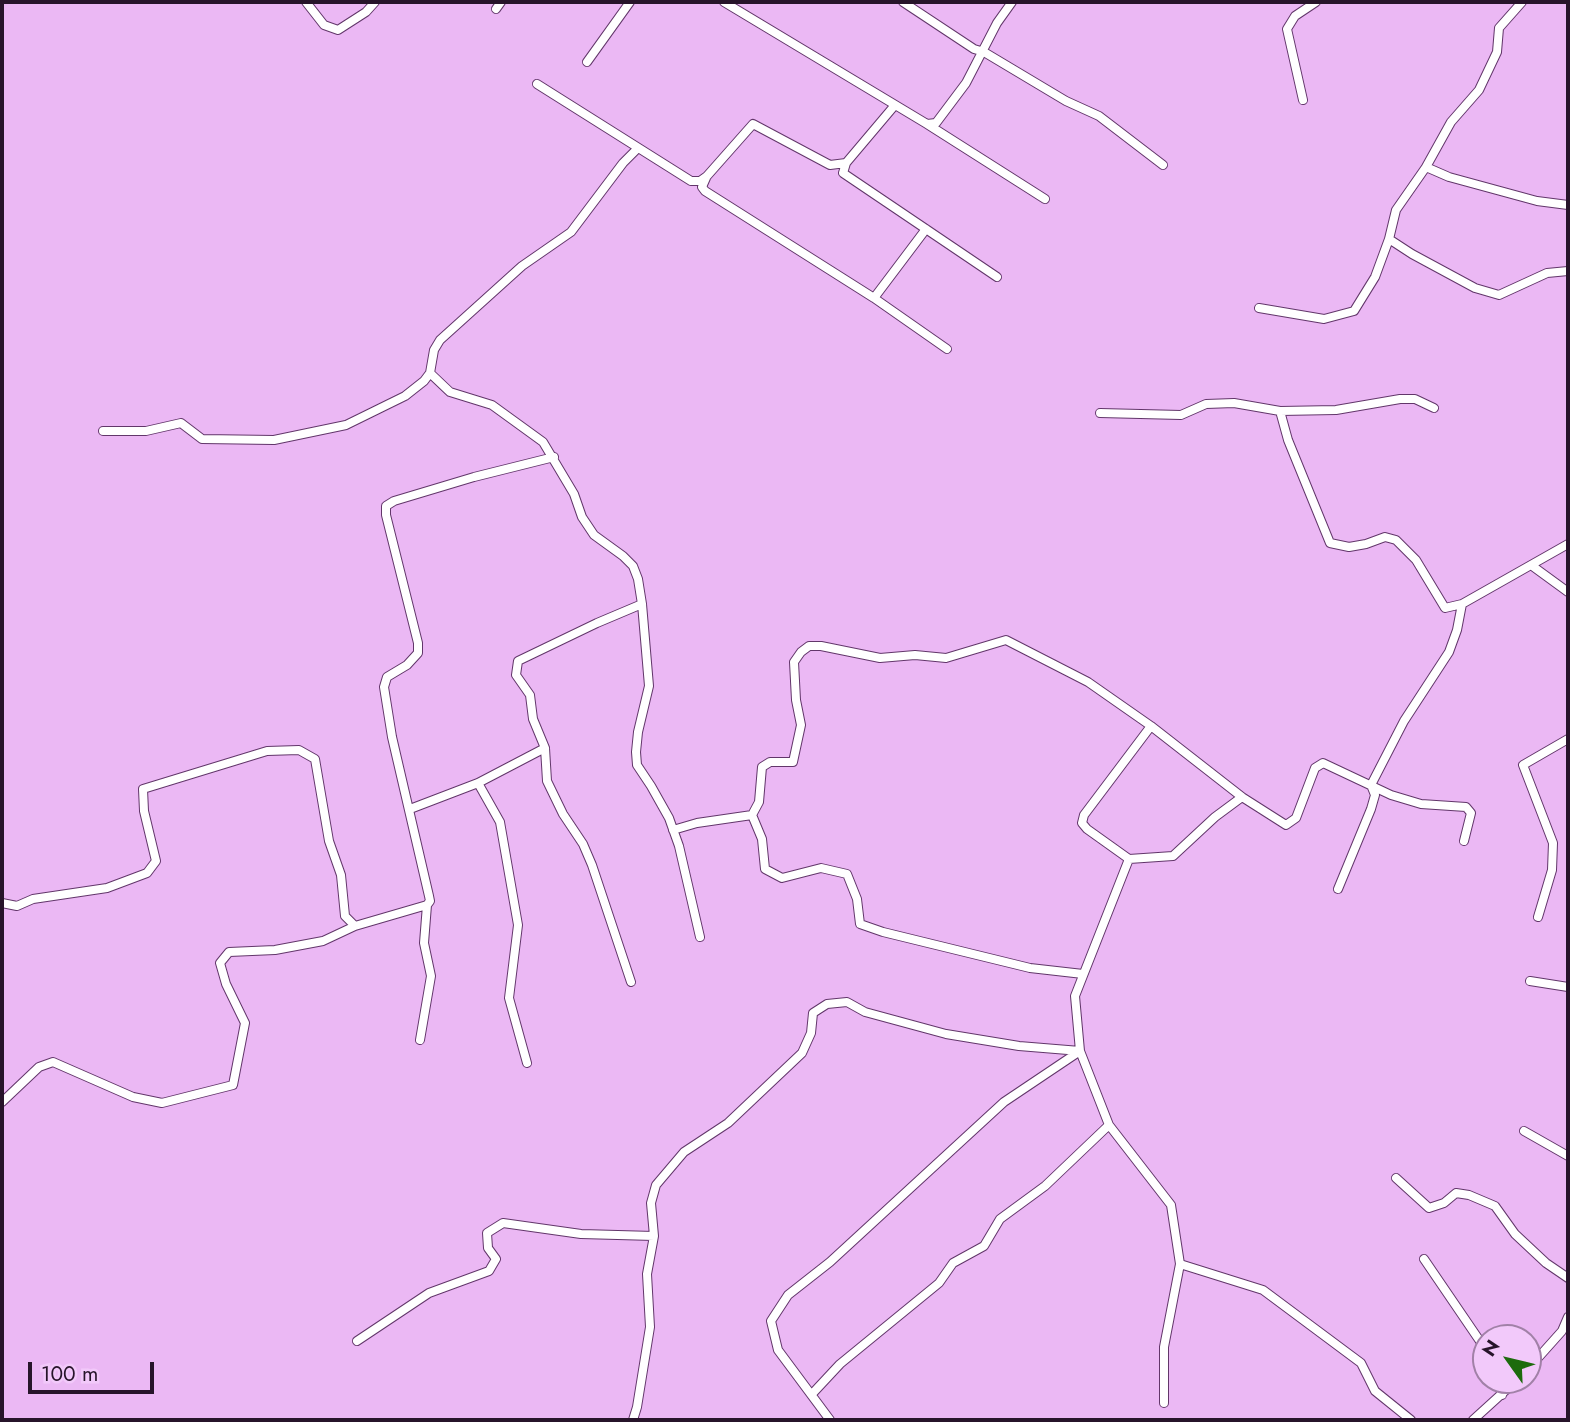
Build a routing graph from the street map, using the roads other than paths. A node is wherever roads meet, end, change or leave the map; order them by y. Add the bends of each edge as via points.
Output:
1 (306, 2) edge
2 (375, 2) edge
3 (630, 2) edge
4 (723, 2) edge
5 (903, 2) edge
6 (1012, 2) edge
7 (1297, 2) edge
8 (1317, 2) edge
9 (1522, 2) edge
10 (1303, 10) junction
11 (984, 52) junction
12 (587, 62) dead end
13 (537, 84) dead end
14 (1303, 100) dead end
15 (895, 106) junction
16 (926, 124) junction
17 (638, 149) junction
18 (846, 163) junction
19 (1163, 165) dead end
20 (1426, 167) junction
21 (708, 176) junction
22 (1045, 199) dead end
23 (1568, 205) edge
24 (926, 229) junction
25 (1389, 239) junction
26 (1568, 271) edge
27 (997, 277) dead end
28 (874, 298) junction
29 (1259, 308) dead end
30 (947, 349) dead end
31 (430, 373) junction
32 (1434, 408) dead end
33 (1280, 411) junction
34 (1100, 413) dead end
35 (103, 431) dead end
36 (554, 457) junction
37 (1568, 544) edge
38 (1531, 565) junction
39 (1568, 592) edge
40 (642, 604) junction
41 (1462, 604) junction
42 (1151, 726) junction
43 (1568, 739) edge
44 (545, 748) junction
45 (478, 783) junction
46 (1371, 785) junction
47 (1242, 797) junction
48 (410, 809) junction
49 (752, 815) junction
50 (673, 830) junction
51 (1464, 841) dead end
52 (1129, 859) junction
53 (1338, 889) dead end
54 (2, 903) edge
55 (427, 905) junction
56 (1538, 918) dead end
57 (355, 926) junction
58 (700, 937) dead end
59 (1083, 974) junction
60 (1530, 981) dead end
61 (631, 982) dead end
62 (1568, 987) edge
63 (419, 1040) dead end
64 (1080, 1051) junction
65 (527, 1062) dead end
66 (2, 1102) edge
67 (1109, 1125) junction
68 (1524, 1131) dead end
69 (1568, 1156) edge
70 (1396, 1178) dead end
71 (654, 1236) junction
72 (1424, 1259) dead end
73 (1180, 1264) junction
74 (1568, 1278) edge
75 (1568, 1317) edge
76 (1472, 1329) edge
77 (357, 1341) dead end
78 (1542, 1353) edge
79 (812, 1394) junction
80 (1502, 1395) edge
81 (1164, 1402) dead end
82 (633, 1420) edge
83 (830, 1420) edge
84 (1411, 1420) edge
85 (1474, 1420) edge

1 - 2 street via 324,25 338,30
3 - 12 street
4 - 15 street
5 - 11 street
6 - 11 street
7 - 10 street
8 - 10 street
9 - 20 street via 1499,27 1496,52 1479,90 1451,122
10 - 14 street via 1287,29
11 - 16 street via 936,123
11 - 19 street via 1099,116
13 - 17 street
15 - 16 street
15 - 18 street
16 - 22 street
17 - 21 street via 691,181
17 - 31 street via 570,232 522,266 440,340
18 - 21 street via 831,166 753,124
18 - 24 street via 845,176
20 - 23 street via 1525,198
20 - 25 street via 1396,210
21 - 28 street via 705,191
24 - 27 street
24 - 28 street
25 - 26 street via 1475,288 1499,295 1547,273
25 - 29 street via 1375,277 1354,311 1324,319
28 - 30 street
31 - 35 street via 405,396 346,425 274,440 202,439 181,424 146,431
31 - 36 street via 450,393 492,405 543,443
32 - 33 street via 1415,399 1336,410
33 - 34 street via 1234,403 1206,404 1181,415
33 - 41 street via 1330,543 1349,547 1385,537 1396,540 1416,560 1445,608
36 - 40 street via 594,535 632,566
36 - 48 street via 386,506 418,643 415,658 387,677 384,687
37 - 38 street
38 - 39 street
38 - 41 street
40 - 44 street via 518,661 516,675 530,695 533,719
40 - 50 street via 649,686 638,732 637,765
41 - 46 street via 1449,652 1404,721
42 - 47 street
42 - 49 street via 1088,682 1006,640 946,658 880,658 809,646 794,662 802,725 793,762 770,762 762,767 759,802
42 - 52 street via 1082,823
43 - 56 street via 1523,765 1553,843 1552,870
44 - 45 street
44 - 61 street via 547,781 592,865
45 - 48 street
45 - 65 street via 500,822 518,925 509,998
46 - 47 street via 1323,763 1315,768 1296,818 1286,825
46 - 51 street via 1421,804 1466,807 1471,813
46 - 53 street via 1375,795 1371,809
47 - 52 street via 1173,856
48 - 55 street via 429,895
49 - 50 street
49 - 59 street via 762,839 765,869 782,878 821,868 847,874 860,924 1030,968
50 - 58 street
52 - 59 street
54 - 57 street via 17,906 33,899 107,888 147,873 156,861 143,789 267,751 299,750 315,759 329,841 341,875 345,916
55 - 57 street
55 - 63 street via 424,943 431,976
57 - 66 street via 324,941 229,952 220,962 245,1023 233,1085 162,1103 133,1097 53,1062 39,1068
59 - 64 street via 1075,996
60 - 62 street
64 - 67 street
64 - 71 street via 946,1034 865,1013 847,1002 827,1004 813,1013 802,1053 728,1123 684,1152 656,1185 651,1203
64 - 79 street via 1004,1102 788,1295 771,1321 778,1350
67 - 73 street via 1171,1205
67 - 79 street via 1045,1186 1000,1219 984,1246 953,1264 939,1283 840,1364
68 - 69 street
70 - 74 street via 1429,1208 1456,1193 1495,1206 1515,1234
71 - 77 street via 581,1234 503,1223 487,1233 488,1248 496,1259 489,1271 429,1293
71 - 82 street via 646,1274 650,1327
72 - 76 street
73 - 81 street via 1164,1347
73 - 84 street via 1263,1290 1361,1363 1375,1391
75 - 78 street
79 - 83 street
80 - 85 street

